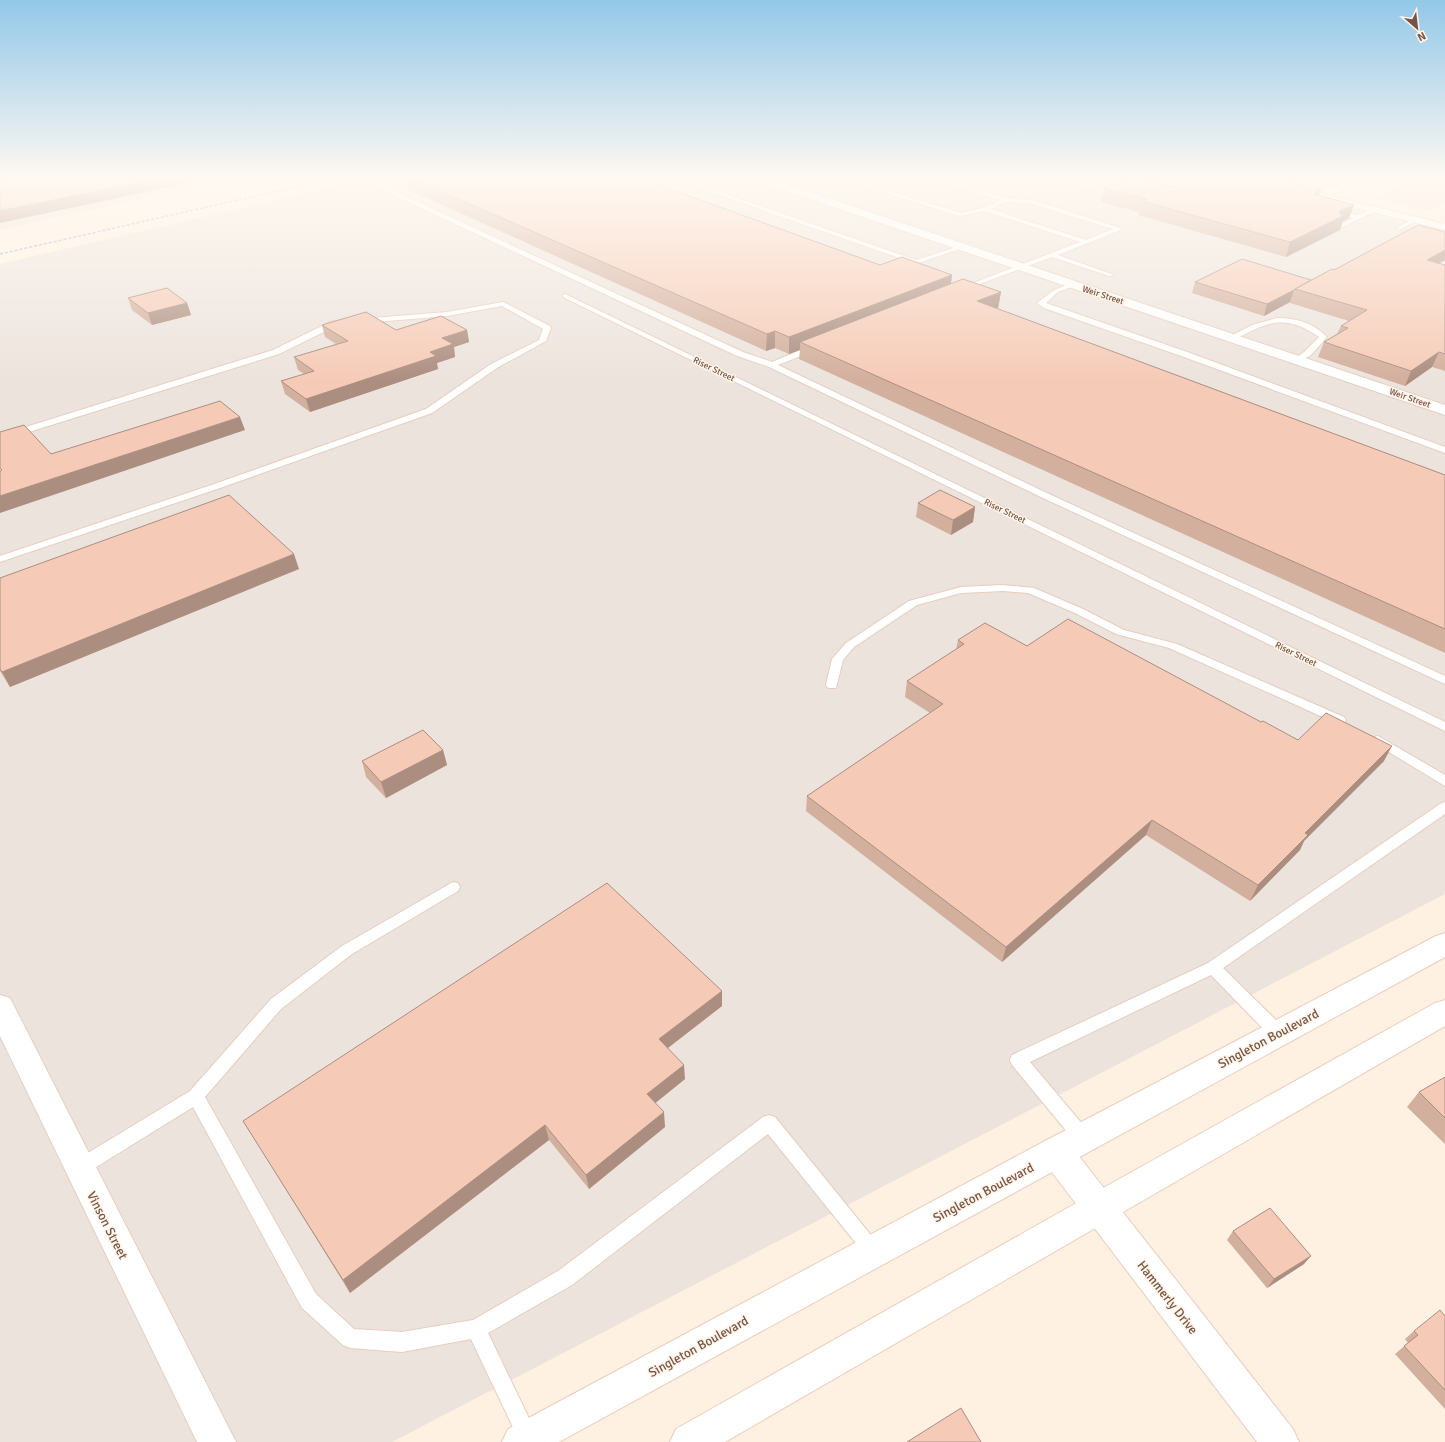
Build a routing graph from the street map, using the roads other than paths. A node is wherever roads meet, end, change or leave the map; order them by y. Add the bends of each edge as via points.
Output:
1 (507, 246) edge
2 (871, 246) edge
3 (1074, 246) edge
4 (962, 247) joint
5 (1051, 255) junction
6 (1018, 266) junction
7 (1111, 275) dead end
8 (1072, 285) junction
9 (953, 292) edge
10 (565, 296) dead end
11 (1231, 338) junction
12 (823, 344) edge
13 (1296, 360) junction
14 (772, 365) junction
15 (1445, 410) edge
16 (0, 438) edge
17 (1445, 450) edge
18 (0, 559) edge
19 (1445, 680) edge
20 (832, 684) dead end
21 (1445, 726) edge
22 (1353, 727) edge
23 (1366, 734) edge
24 (1445, 781) edge
25 (1445, 808) edge
26 (453, 887) dead end
27 (1445, 944) edge
28 (1213, 967) junction
29 (0, 1007) edge
30 (1445, 1012) edge
31 (1278, 1033) junction
32 (196, 1096) junction
33 (1070, 1145) junction
34 (79, 1168) junction
35 (1099, 1208) junction
36 (873, 1251) junction
37 (476, 1329) junction
38 (712, 1437) edge
39 (525, 1440) edge
40 (216, 1442) edge
41 (1280, 1442) edge

1 - 14 lane via 740,354
2 - 4 lane via 916,262
3 - 5 lane
4 - 6 street, Weir Street
5 - 6 lane
5 - 7 lane
6 - 8 street, Weir Street
6 - 9 lane
8 - 11 street, Weir Street
8 - 17 lane via 1056,291 1041,303
10 - 21 lane, Riser Street
11 - 13 street, Weir Street
11 - 13 lane via 1268,321 1285,319 1313,328 1323,337 1307,354
12 - 14 lane
13 - 15 street, Weir Street
14 - 19 lane via 1046,496
16 - 18 lane via 276,352 335,323 447,314 503,304 547,328 542,341 494,366 428,411
20 - 22 lane via 838,659 850,645 913,603 961,590 1030,590 1120,632 1173,646
23 - 24 lane via 1387,744
25 - 28 lane
26 - 32 lane via 347,950 276,1004
27 - 31 street, Singleton Boulevard
28 - 31 lane
28 - 33 lane via 1018,1060
29 - 34 street, Vinson Street
30 - 35 street
31 - 33 street, Singleton Boulevard
32 - 34 lane
32 - 37 lane via 309,1302 350,1338 402,1342
33 - 35 street, Hammerly Drive
33 - 36 street, Singleton Boulevard
34 - 40 street, Vinson Street
35 - 38 street
35 - 41 street, Hammerly Drive
36 - 37 lane via 770,1123 565,1278
36 - 39 street, Singleton Boulevard
37 - 39 lane

